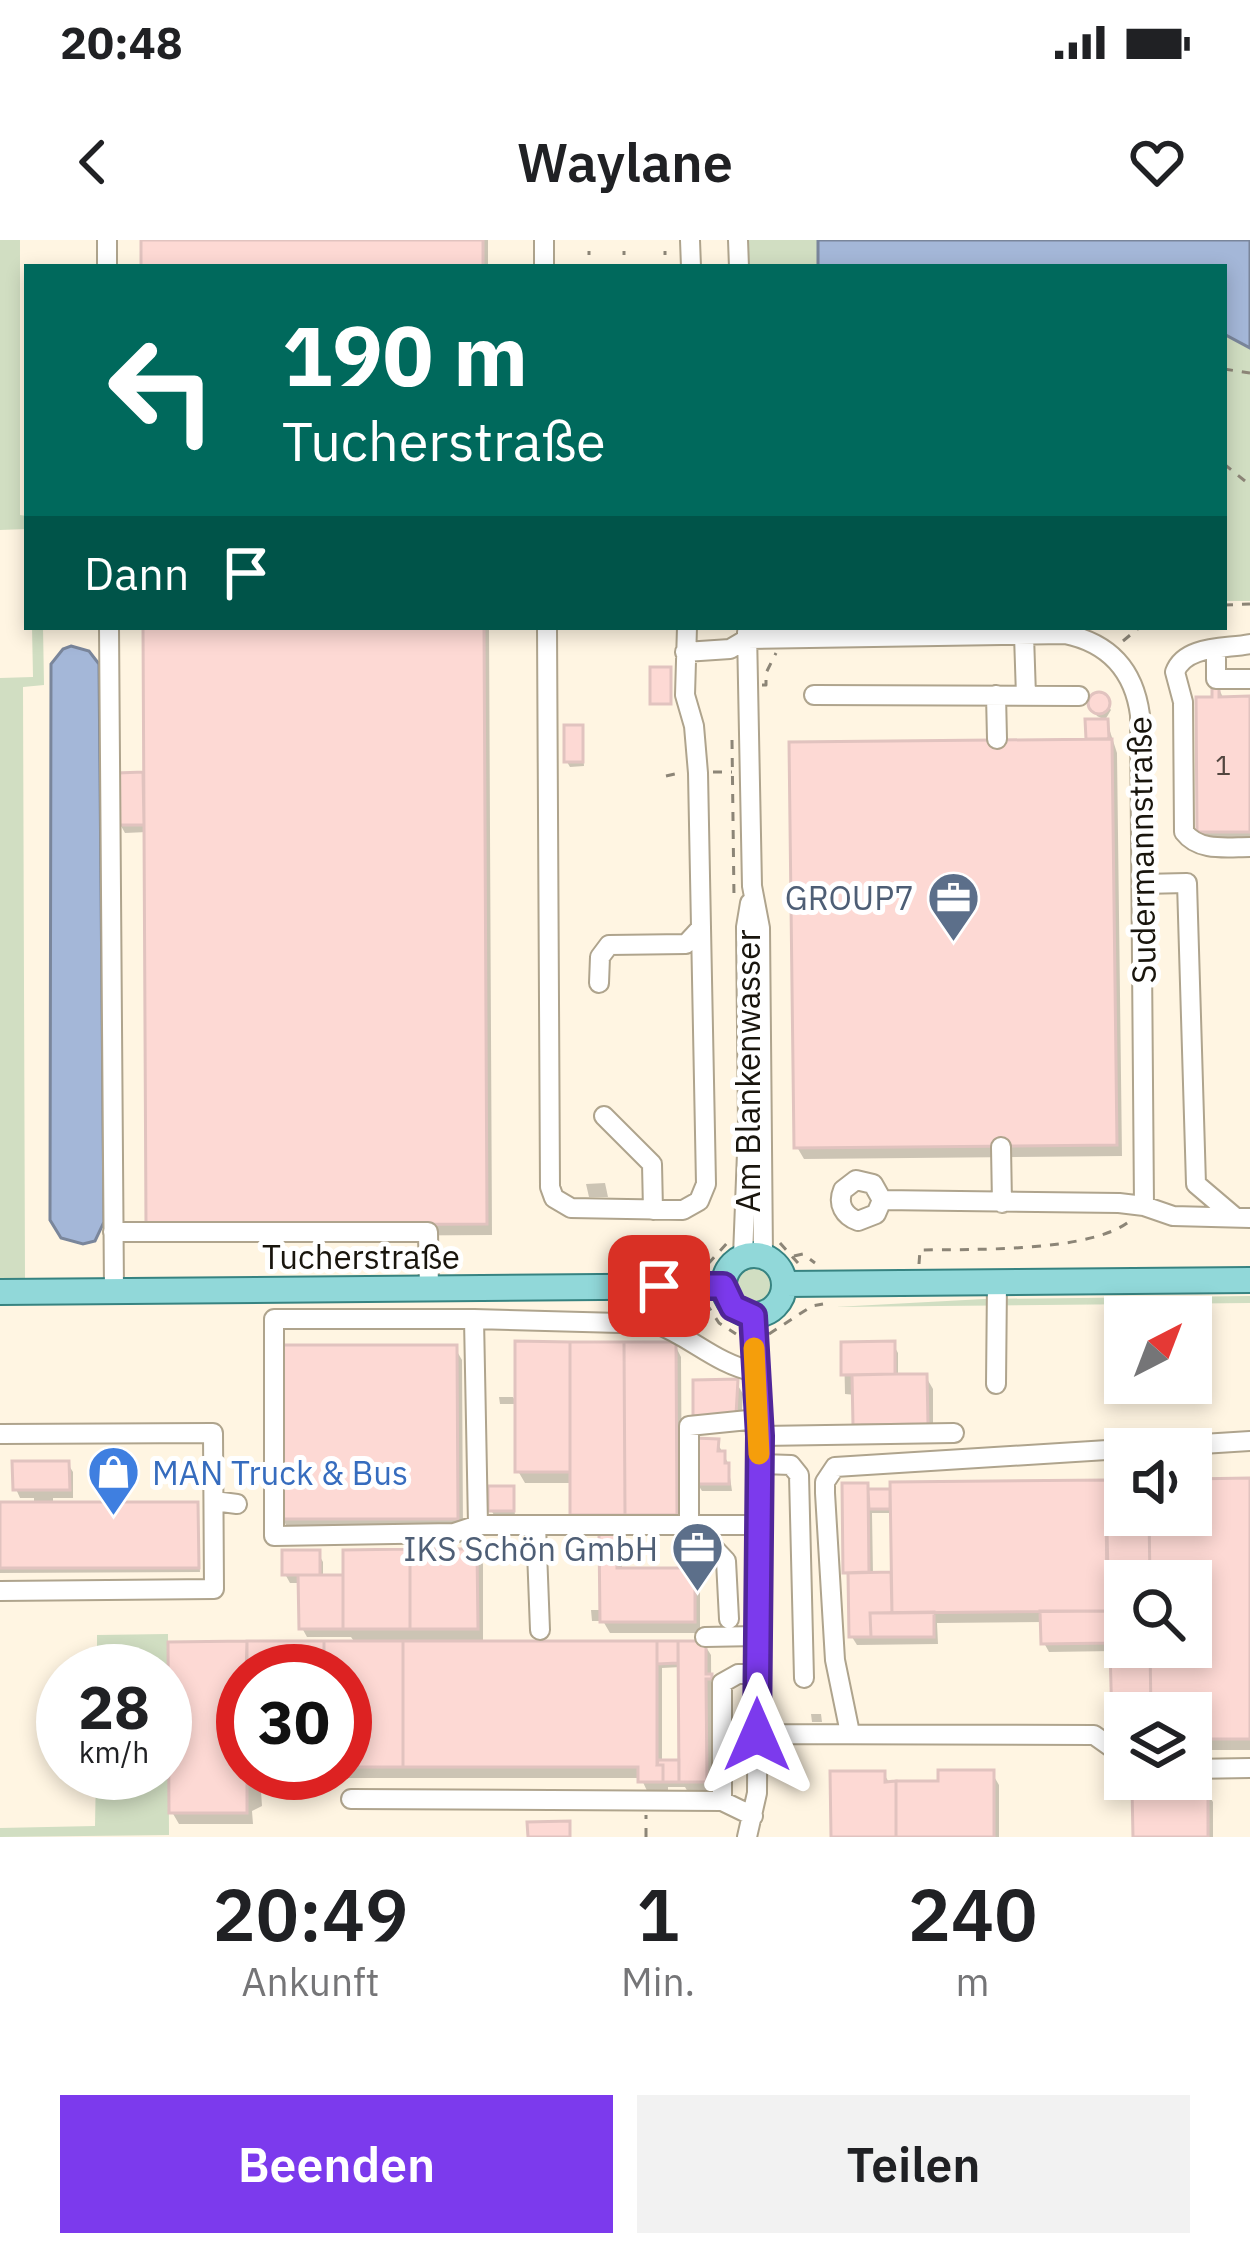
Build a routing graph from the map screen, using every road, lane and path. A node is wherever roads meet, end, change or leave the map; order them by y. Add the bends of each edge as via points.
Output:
1 (109, 630) edge
2 (547, 630) edge
3 (687, 630) edge
4 (1136, 630) edge
5 (742, 631) edge
6 (986, 631) edge
7 (1049, 631) edge
8 (821, 632) edge
9 (928, 632) edge
10 (1024, 634) junction
11 (1250, 644) edge
12 (1216, 650) junction
13 (686, 652) junction
14 (1109, 652) junction
15 (1250, 679) edge
16 (814, 695) dead end
17 (996, 695) junction
18 (1026, 696) junction
19 (1079, 696) dead end
20 (997, 739) dead end
21 (719, 772) dead end
22 (732, 772) dead end
23 (1250, 847) edge
24 (1142, 884) junction
25 (698, 932) junction
26 (599, 983) dead end
27 (604, 1116) dead end
28 (1001, 1147) dead end
29 (882, 1200) dead end
30 (1002, 1203) junction
31 (1144, 1206) junction
32 (653, 1210) junction
33 (1243, 1218) edge
34 (113, 1232) junction
35 (756, 1249) junction
36 (919, 1270) dead end
37 (1250, 1280) edge
38 (997, 1282) junction
39 (793, 1284) junction
40 (723, 1286) junction
41 (429, 1288) junction
42 (114, 1291) junction
43 (0, 1292) edge
44 (802, 1312) dead end
45 (753, 1316) junction
46 (474, 1319) junction
47 (755, 1372) junction
48 (995, 1384) dead end
49 (954, 1432) dead end
50 (0, 1433) edge
51 (1250, 1441) edge
52 (762, 1444) junction
53 (214, 1501) junction
54 (237, 1504) dead end
55 (478, 1525) junction
56 (536, 1525) junction
57 (691, 1525) junction
58 (756, 1525) junction
59 (0, 1591) edge
60 (729, 1619) dead end
61 (540, 1630) dead end
62 (757, 1636) junction
63 (705, 1637) dead end
64 (757, 1674) junction
65 (804, 1678) dead end
66 (850, 1732) junction
67 (757, 1735) junction
68 (1104, 1742) edge
69 (1250, 1768) edge
70 (1212, 1769) edge
71 (372, 1799) edge
72 (722, 1801) junction
73 (753, 1816) junction
74 (647, 1824) dead end
75 (646, 1837) edge
76 (747, 1837) edge

1 - 34 street
2 - 32 street via 550,1187 571,1208
3 - 13 street
4 - 14 path
5 - 8 street
5 - 13 street via 730,650
5 - 35 street, Am Blankenwasser
6 - 9 street
6 - 10 street
7 - 10 street
7 - 14 street
8 - 9 street
10 - 18 street
11 - 12 street
12 - 15 street via 1216,679
12 - 23 street via 1182,658 1175,672 1183,702 1183,825 1196,843
13 - 25 street via 685,695 697,742
14 - 24 street, Sudermannstraße via 1132,680 1140,715
16 - 17 street
17 - 18 street
17 - 20 street
18 - 19 street
21 - 22 path
24 - 31 street, Sudermannstraße
24 - 33 street via 1187,883 1196,1184
25 - 26 street via 686,944 609,945
25 - 32 street via 706,1184 688,1209
27 - 32 street via 652,1164
28 - 30 street
29 - 30 street
30 - 31 street
31 - 33 street via 1172,1216
31 - 36 path via 1107,1233 1018,1249 920,1250
34 - 41 street via 428,1232
34 - 42 street
35 - 39 main road
35 - 39 path via 778,1241 794,1256 801,1270
35 - 40 main road via 729,1266
37 - 38 main road
38 - 39 main road
38 - 48 street
39 - 44 path
39 - 45 main road via 772,1310
40 - 41 main road, Tucherstraße
40 - 45 main road via 733,1307
41 - 42 main road, Tucherstraße
42 - 43 main road, Tucherstraße
45 - 47 street
46 - 47 street via 657,1324
46 - 55 street
46 - 55 street via 274,1319 274,1536 454,1533
47 - 52 street
49 - 52 street
50 - 53 street via 213,1433
51 - 66 street via 835,1467 824,1492 835,1660
52 - 57 street via 689,1426
52 - 58 street
52 - 65 street via 799,1475
53 - 54 street
53 - 59 street via 214,1589
55 - 56 street
56 - 57 street
56 - 61 street
57 - 58 street
57 - 60 street via 726,1561
58 - 62 street
62 - 63 street
62 - 64 street
64 - 67 street
64 - 72 street via 722,1683
66 - 67 street
66 - 68 street via 1094,1735
67 - 73 street
69 - 70 street
71 - 72 street
72 - 73 street
73 - 76 street
74 - 75 path

